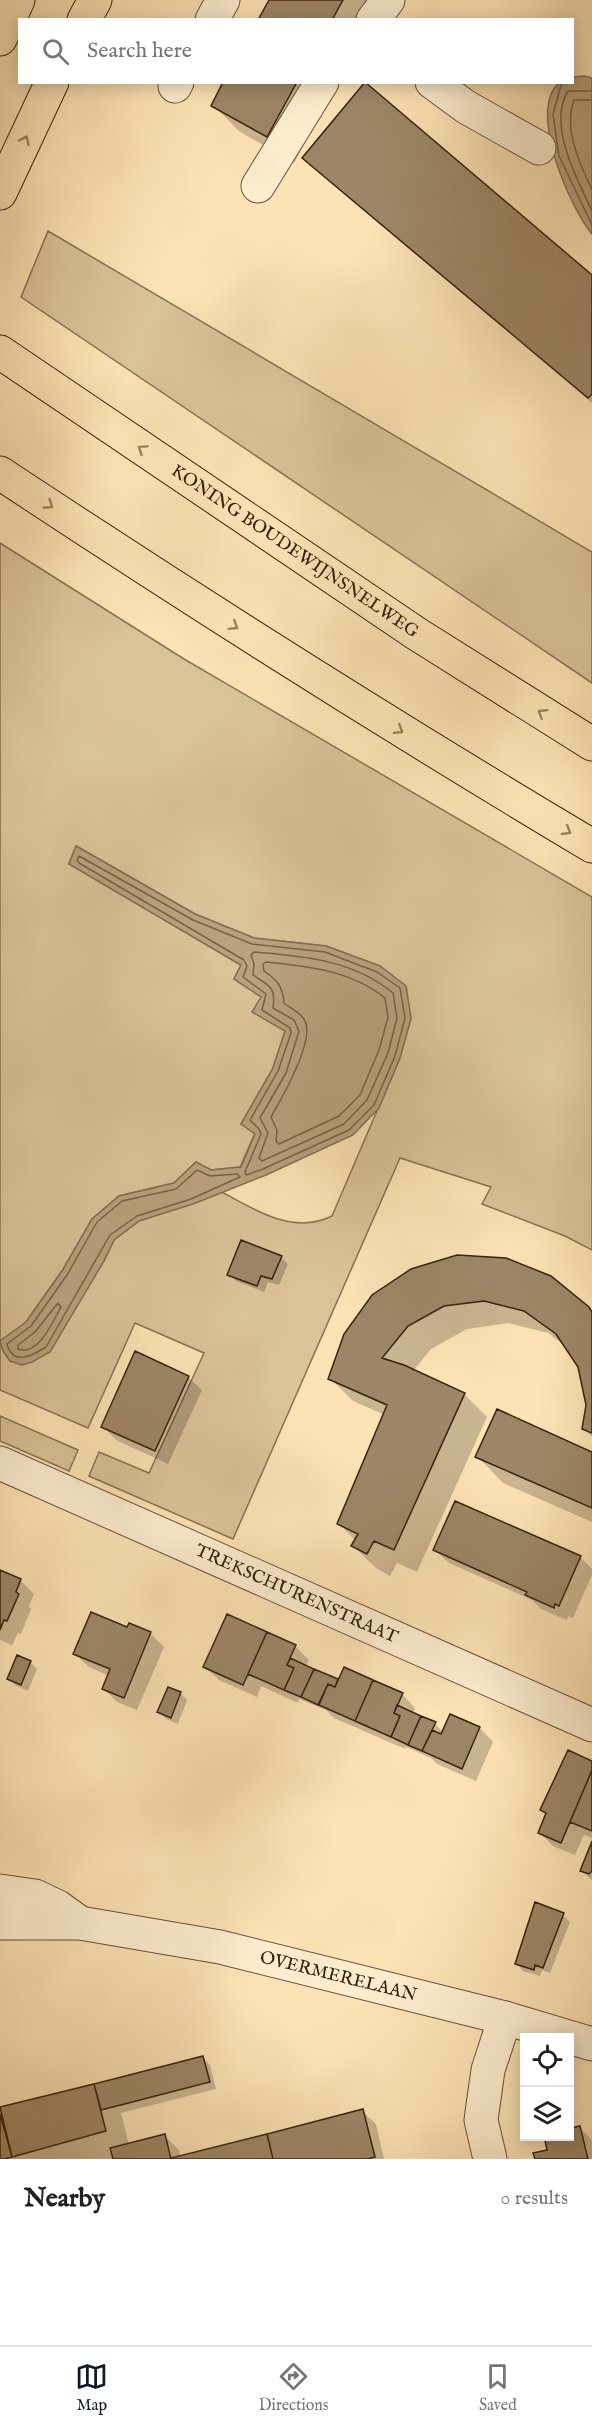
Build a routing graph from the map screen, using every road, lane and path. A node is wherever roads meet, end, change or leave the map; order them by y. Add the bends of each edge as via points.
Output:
1 (18, 0) edge
2 (95, 0) edge
3 (223, 0) edge
4 (388, 0) edge
5 (85, 18) edge
6 (213, 18) edge
7 (374, 18) edge
8 (0, 39) edge
9 (51, 84) edge
10 (321, 84) edge
11 (435, 84) edge
12 (539, 148) dead end
13 (258, 186) dead end
14 (0, 193) edge
15 (11, 360) edge
16 (0, 473) edge
17 (592, 744) edge
18 (592, 846) edge
19 (0, 1463) edge
20 (592, 1725) edge
21 (0, 1891) edge
22 (0, 1923) edge
23 (80, 1923) junction
24 (505, 2018) junction
25 (592, 2044) edge
26 (490, 2159) edge

1 - 8 main road
2 - 5 main road
3 - 6 street
4 - 7 street
14 -> 9 main road
10 - 13 street
11 - 12 street
17 -> 15 main road, KONING BOUDEWIJNSNELWEG via 417,634
16 -> 18 main road via 421,744
19 - 20 street, TREKSCHURENSTRAAT
21 - 23 street, OVERMERELAAN via 35,1896
22 - 23 street, OVERMERELAAN
23 - 24 street, OVERMERELAAN via 220,1947
24 - 25 street, OVERMERELAAN
24 - 26 street via 488,2070 481,2120

